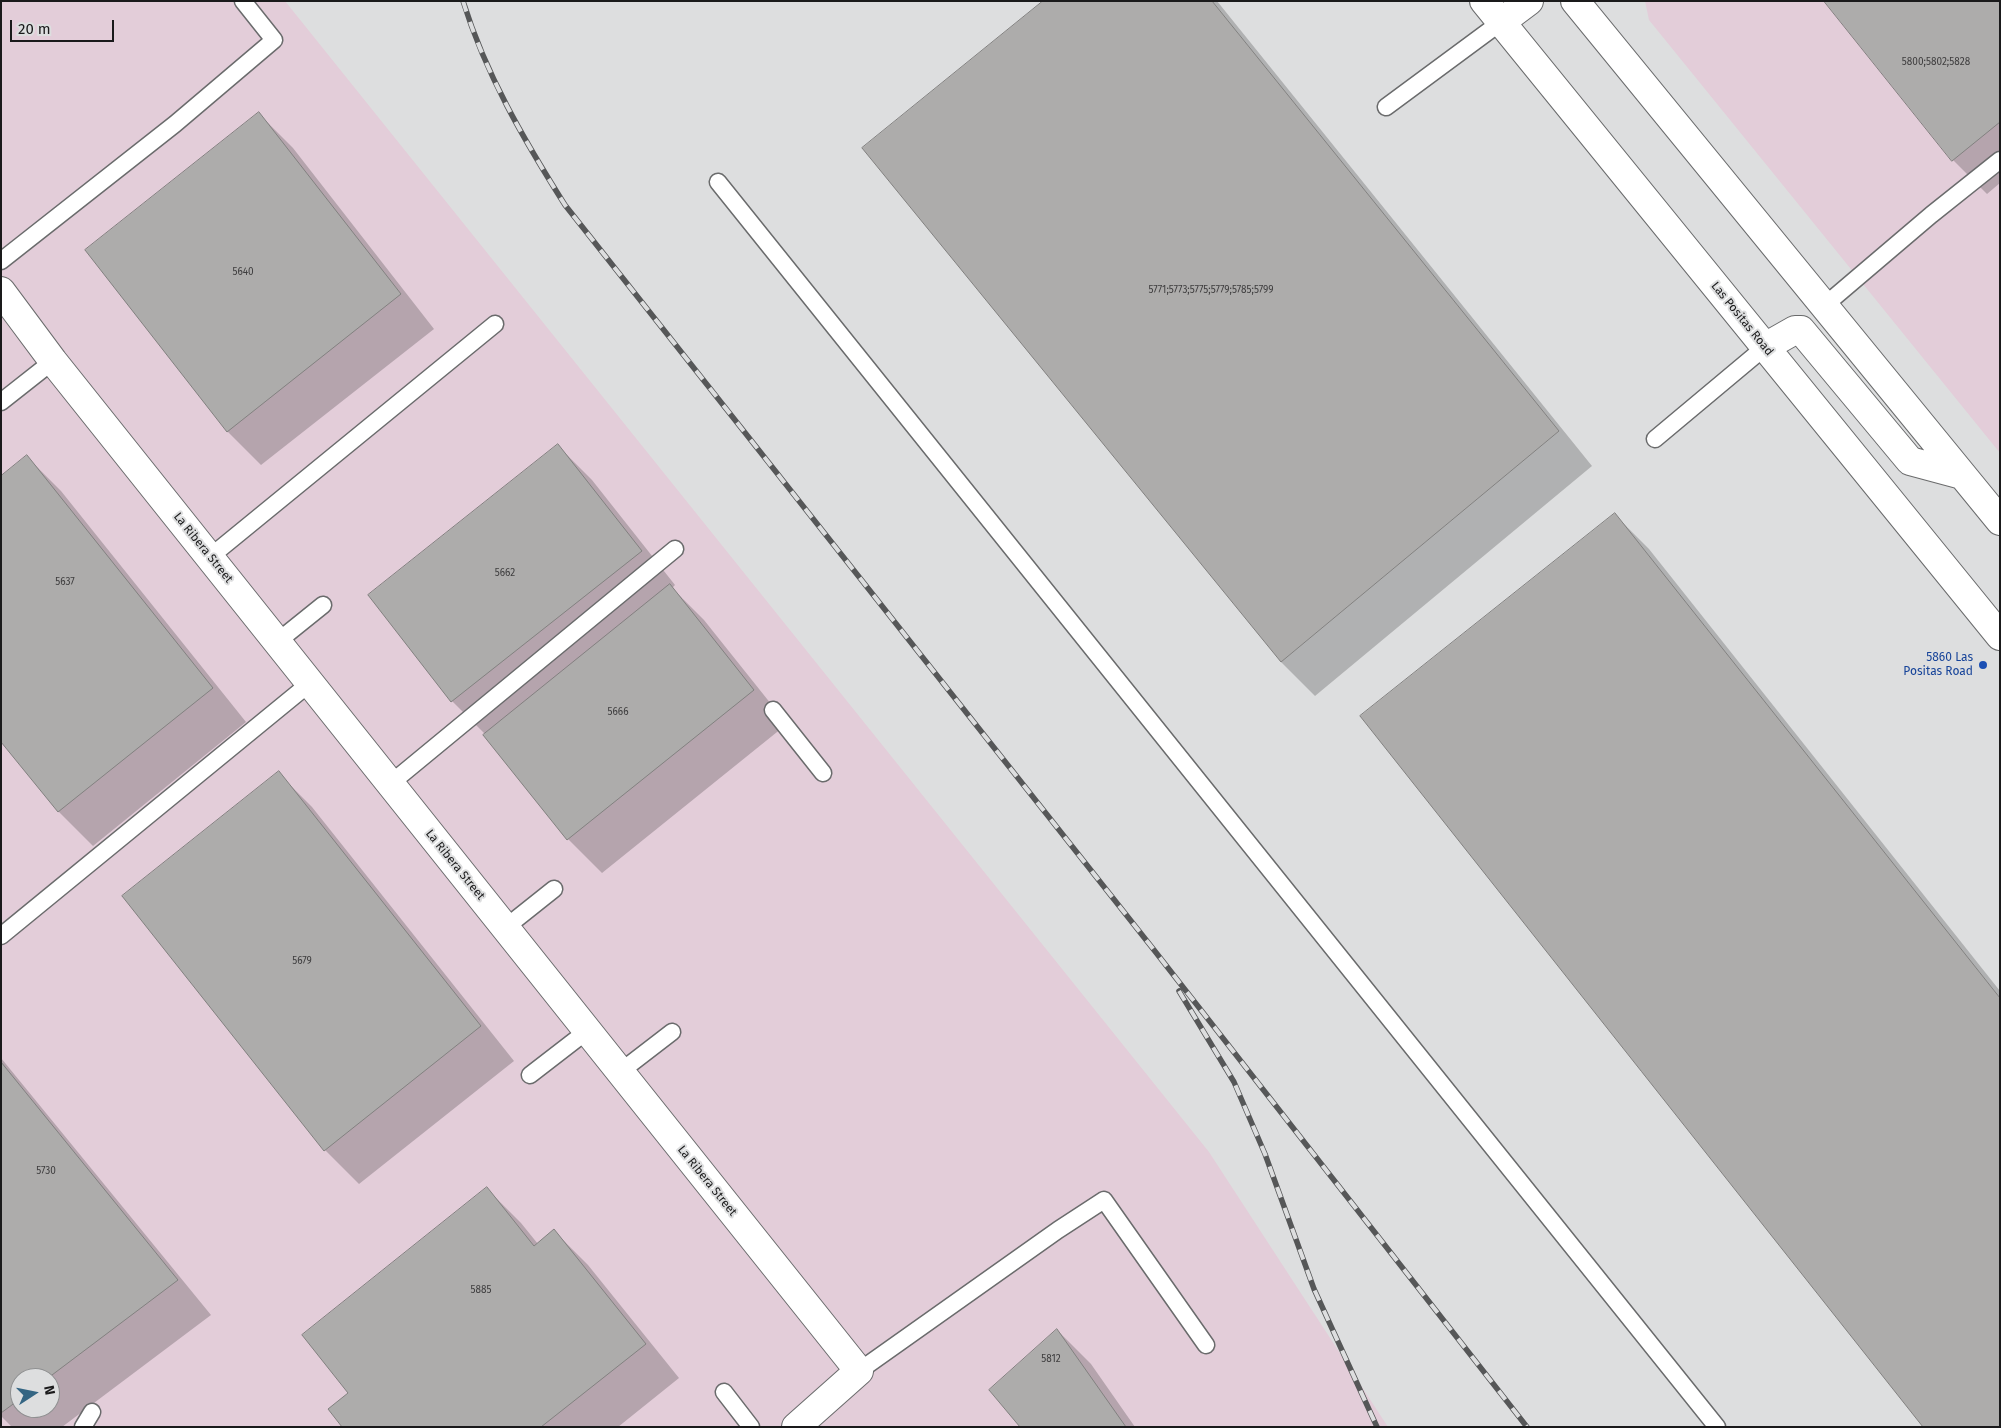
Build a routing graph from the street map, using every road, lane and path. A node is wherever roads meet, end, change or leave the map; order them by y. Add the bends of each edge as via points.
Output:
1 (243, 1) edge
2 (1484, 1) edge
3 (1528, 1) edge
4 (1575, 1) edge
5 (1501, 22) junction
6 (1386, 107) dead end
7 (2000, 160) edge
8 (718, 182) dead end
9 (1, 261) edge
10 (1, 291) edge
11 (1824, 306) junction
12 (495, 324) dead end
13 (1765, 347) junction
14 (53, 361) junction
15 (1, 402) edge
16 (1655, 439) dead end
17 (1962, 475) junction
18 (2000, 521) edge
19 (675, 548) dead end
20 (210, 557) junction
21 (323, 604) dead end
22 (2000, 636) edge
23 (277, 642) junction
24 (310, 683) junction
25 (773, 710) dead end
26 (822, 773) dead end
27 (390, 784) junction
28 (554, 889) dead end
29 (505, 928) junction
30 (1, 936) edge
31 (587, 1031) junction
32 (672, 1032) dead end
33 (620, 1072) junction
34 (530, 1075) dead end
35 (1206, 1345) dead end
36 (859, 1371) junction
37 (724, 1392) dead end
38 (92, 1412) dead end
39 (83, 1427) edge
40 (751, 1427) edge
41 (796, 1427) edge
42 (1717, 1427) edge

1 - 9 lane via 274,40 175,124
2 - 5 main road, Las Positas Road
3 - 5 main road
4 - 11 main road
5 - 6 lane
5 - 13 main road, Las Positas Road
7 - 11 lane
8 - 42 lane
10 - 14 main road, La Ribera Street
11 - 17 main road
12 - 20 lane
13 - 16 lane
13 - 17 main road via 1795,330 1801,330 1910,461
13 - 22 main road, Las Positas Road
14 - 15 lane
14 - 20 main road, La Ribera Street
17 - 18 main road
19 - 27 lane
20 - 23 main road, La Ribera Street
21 - 23 lane
23 - 24 main road, La Ribera Street
24 - 27 main road, La Ribera Street
24 - 30 lane
25 - 26 lane
27 - 29 main road, La Ribera Street
28 - 29 lane
29 - 31 main road, La Ribera Street
31 - 33 main road, La Ribera Street
31 - 34 lane
32 - 33 lane
33 - 36 main road, La Ribera Street
35 - 36 lane via 1104,1200
36 - 41 main road
37 - 40 lane
38 - 39 lane

